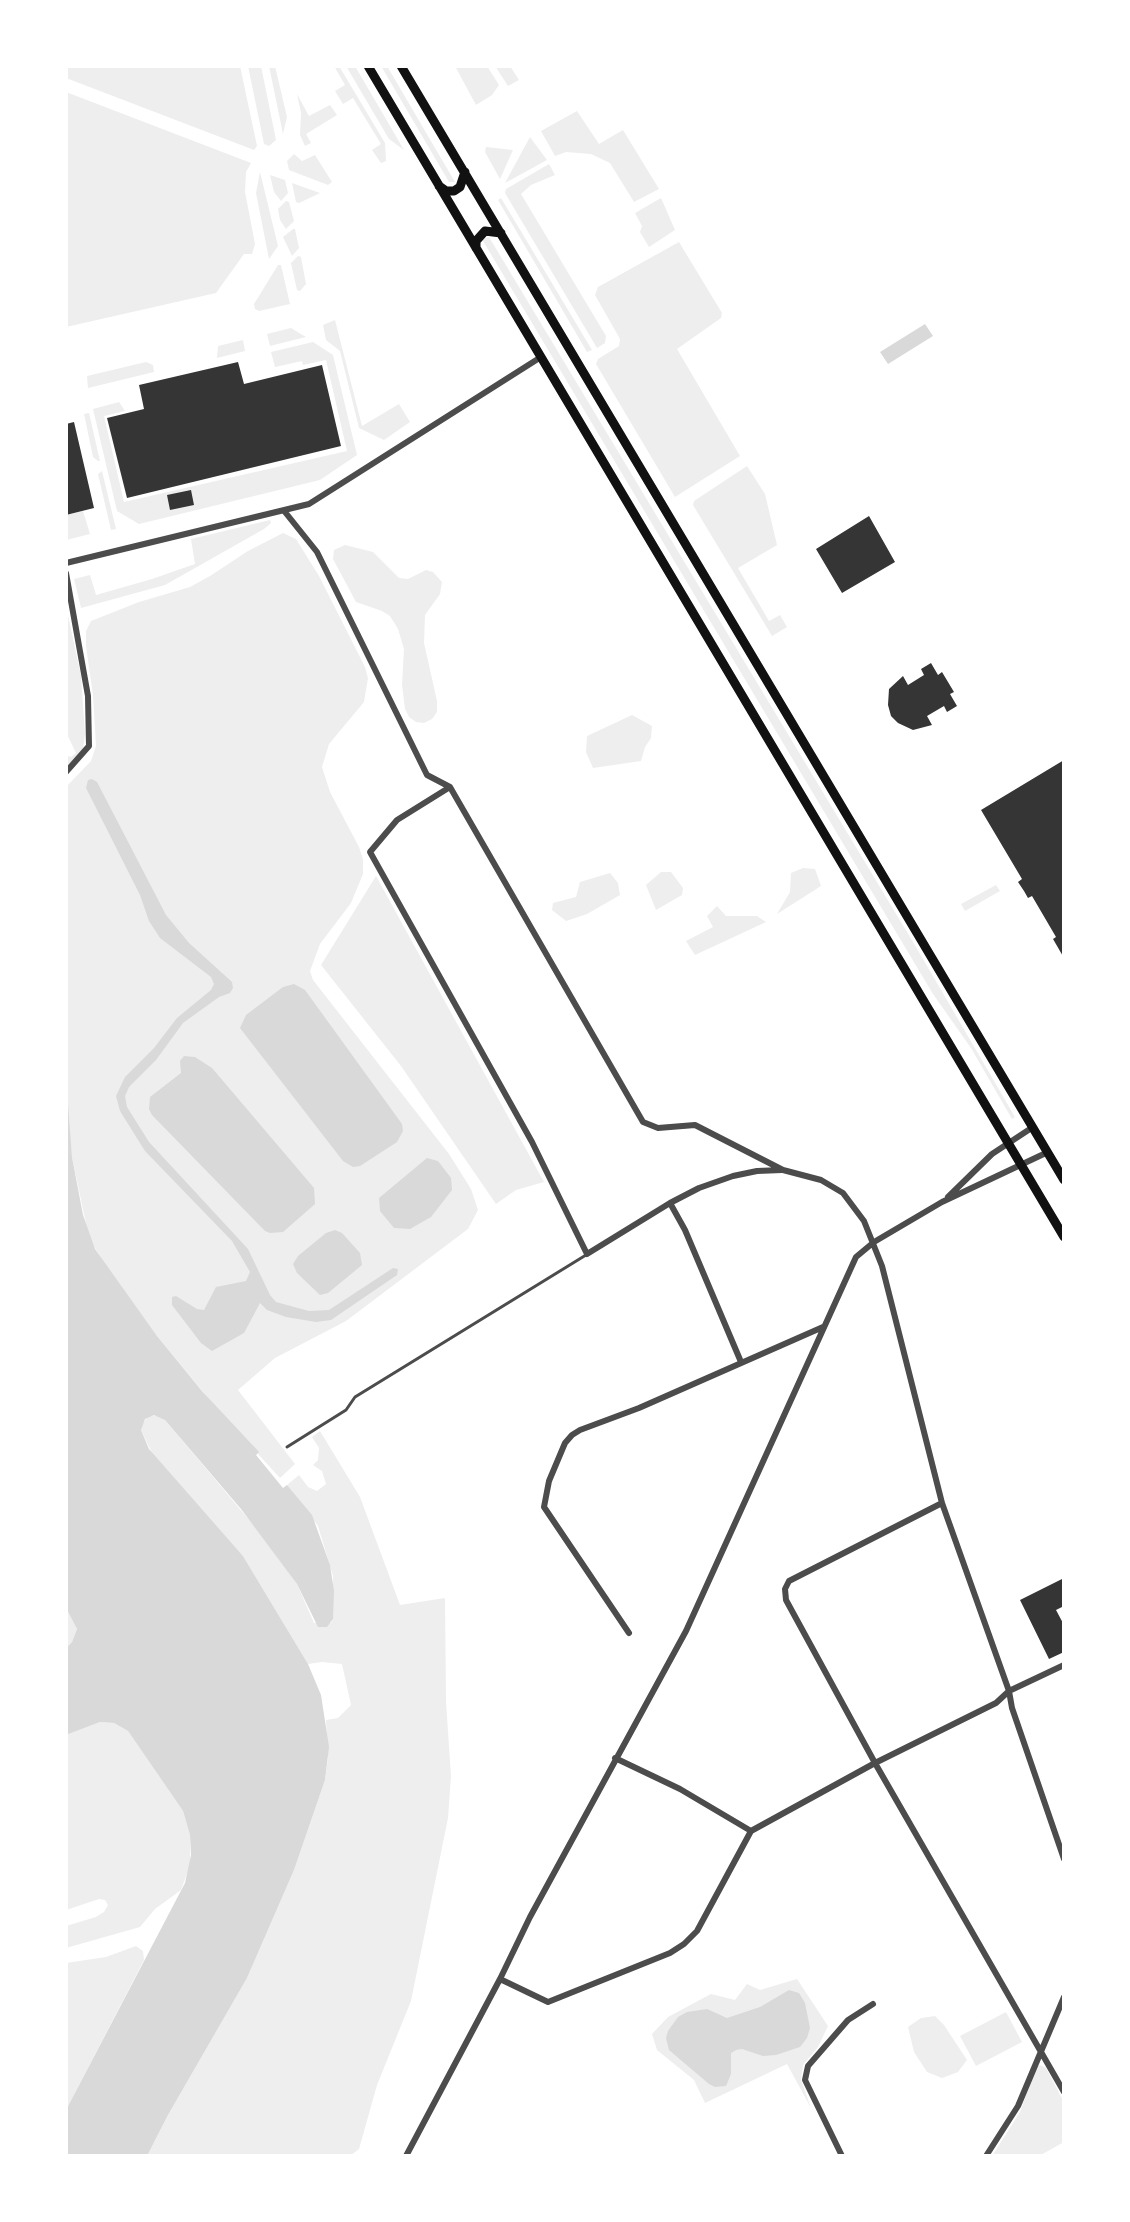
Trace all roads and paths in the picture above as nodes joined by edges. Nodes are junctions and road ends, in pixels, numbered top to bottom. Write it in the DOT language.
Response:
graph roads {
  1 [pos="368,66"];
  2 [pos="401,66"];
  3 [pos="465,172"];
  4 [pos="439,186"];
  5 [pos="501,233"];
  6 [pos="476,249"];
  7 [pos="541,357"];
  8 [pos="285,512"];
  9 [pos="66,563"];
  10 [pos="66,573"];
  11 [pos="66,772"];
  12 [pos="450,787"];
  13 [pos="1033,1127"];
  14 [pos="1008,1143"];
  15 [pos="1048,1152"];
  16 [pos="1021,1165"];
  17 [pos="783,1170"];
  18 [pos="1064,1180"];
  19 [pos="942,1202"];
  20 [pos="670,1203"];
  21 [pos="1064,1237"];
  22 [pos="874,1242"];
  23 [pos="587,1254"];
  24 [pos="823,1327"];
  25 [pos="741,1362"];
  26 [pos="287,1447"];
  27 [pos="942,1503"];
  28 [pos="629,1633"];
  29 [pos="1064,1665"];
  30 [pos="1009,1691"];
  31 [pos="615,1758"];
  32 [pos="875,1763"];
  33 [pos="751,1831"];
  34 [pos="1064,1859"];
  35 [pos="500,1979"];
  36 [pos="1064,1997"];
  37 [pos="873,2004"];
  38 [pos="1042,2052"];
  39 [pos="1064,2092"];
  40 [pos="406,2156"];
  41 [pos="842,2156"];
  42 [pos="986,2156"];
  1 -- 4 [label="main road"];
  2 -- 3 [label="main road"];
  3 -- 4 [label="main road"];
  3 -- 5 [label="main road"];
  4 -- 6 [label="main road"];
  5 -- 6 [label="main road"];
  5 -- 13 [label="main road"];
  6 -- 7 [label="main road"];
  7 -- 8 [label="street"];
  7 -- 14 [label="main road"];
  8 -- 9 [label="street"];
  8 -- 12 [label="street"];
  10 -- 11 [label="street"];
  12 -- 17 [label="street"];
  12 -- 23 [label="street"];
  13 -- 14 [label="street"];
  13 -- 15 [label="main road"];
  14 -- 16 [label="main road"];
  14 -- 19 [label="street"];
  15 -- 16 [label="street"];
  15 -- 18 [label="main road"];
  16 -- 19 [label="street"];
  16 -- 21 [label="main road"];
  17 -- 20 [label="street"];
  17 -- 22 [label="street"];
  19 -- 22 [label="street"];
  20 -- 23 [label="street"];
  20 -- 25 [label="street"];
  22 -- 24 [label="street"];
  22 -- 27 [label="street"];
  23 -- 26 [label="lane"];
  24 -- 25 [label="street"];
  24 -- 31 [label="street"];
  25 -- 28 [label="street"];
  27 -- 30 [label="street"];
  27 -- 32 [label="street"];
  29 -- 30 [label="street"];
  30 -- 32 [label="street"];
  30 -- 34 [label="street"];
  31 -- 33 [label="street"];
  31 -- 35 [label="street"];
  32 -- 33 [label="street"];
  32 -- 38 [label="street"];
  33 -- 35 [label="street"];
  35 -- 40 [label="street"];
  36 -- 38 [label="street"];
  37 -- 41 [label="street"];
  38 -- 39 [label="street"];
  38 -- 42 [label="street"];
}
